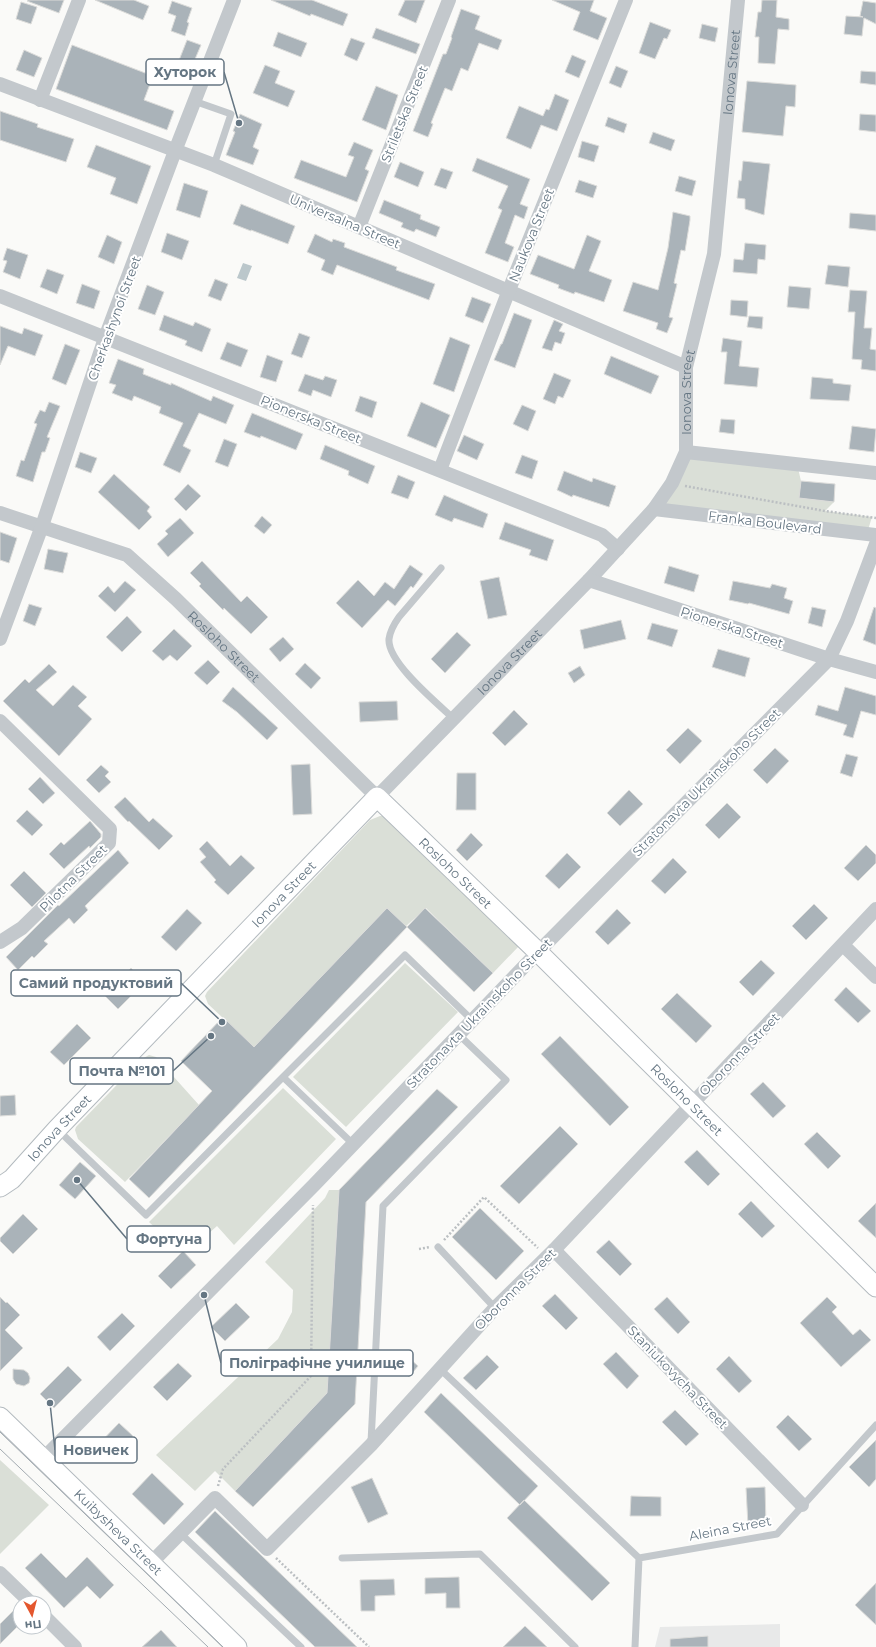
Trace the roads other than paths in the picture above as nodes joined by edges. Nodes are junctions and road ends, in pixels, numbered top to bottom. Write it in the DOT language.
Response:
graph roads {
  1 [pos="79,0"];
  2 [pos="234,0"];
  3 [pos="449,0"];
  4 [pos="626,0"];
  5 [pos="738,0"];
  6 [pos="0,84"];
  7 [pos="40,100"];
  8 [pos="194,101"];
  9 [pos="175,151"];
  10 [pos="214,165"];
  11 [pos="359,227"];
  12 [pos="509,290"];
  13 [pos="0,296"];
  14 [pos="105,338"];
  15 [pos="686,367"];
  16 [pos="686,452"];
  17 [pos="440,470"];
  18 [pos="876,473"];
  19 [pos="654,509"];
  20 [pos="0,513"];
  21 [pos="42,526"];
  22 [pos="876,535"];
  23 [pos="876,544"];
  24 [pos="618,549"];
  25 [pos="441,568"];
  26 [pos="590,580"];
  27 [pos="0,639"];
  28 [pos="829,659"];
  29 [pos="876,672"];
  30 [pos="454,719"];
  31 [pos="0,721"];
  32 [pos="377,798"];
  33 [pos="876,909"];
  34 [pos="0,942"];
  35 [pos="843,945"];
  36 [pos="538,952"];
  37 [pos="876,977"];
  38 [pos="471,1019"];
  39 [pos="458,1034"];
  40 [pos="283,1077"];
  41 [pos="691,1105"];
  42 [pos="57,1129"];
  43 [pos="352,1143"];
  44 [pos="0,1187"];
  45 [pos="438,1246"];
  46 [pos="551,1253"];
  47 [pos="876,1287"];
  48 [pos="495,1308"];
  49 [pos="439,1368"];
  50 [pos="0,1417"];
  51 [pos="876,1425"];
  52 [pos="371,1444"];
  53 [pos="44,1458"];
  54 [pos="802,1505"];
  55 [pos="180,1533"];
  56 [pos="342,1558"];
  57 [pos="639,1558"];
  58 [pos="151,1563"];
  59 [pos="0,1573"];
  60 [pos="23,1595"];
  61 [pos="52,1624"];
  62 [pos="75,1647"];
  63 [pos="237,1647"];
  64 [pos="301,1647"];
  65 [pos="575,1647"];
  66 [pos="635,1647"];
  1 -- 7 [label="street"];
  2 -- 8 [label="street, Cherkashynoi Street"];
  3 -- 11 [label="street, Striletska Street"];
  4 -- 12 [label="street, Naukova Street"];
  5 -- 15 [label="street, Ionova Street"];
  6 -- 7 [label="street, Universalna Street"];
  7 -- 9 [label="street, Universalna Street"];
  8 -- 9 [label="street, Cherkashynoi Street"];
  8 -- 10 [label="lane"];
  9 -- 10 [label="street, Universalna Street"];
  9 -- 14 [label="street, Cherkashynoi Street"];
  10 -- 11 [label="street, Universalna Street"];
  11 -- 12 [label="street, Universalna Street"];
  12 -- 15 [label="street, Universalna Street"];
  12 -- 17 [label="street, Naukova Street"];
  13 -- 14 [label="street, Pionerska Street"];
  14 -- 17 [label="street, Pionerska Street"];
  14 -- 21 [label="street, Cherkashynoi Street"];
  15 -- 16 [label="street, Ionova Street"];
  16 -- 18 [label="street"];
  16 -- 19 [label="street, Ionova Street"];
  17 -- 24 [label="street, Pionerska Street"];
  19 -- 22 [label="street, Franka Boulevard"];
  19 -- 24 [label="street, Ionova Street"];
  20 -- 21 [label="street, Rosloho Street"];
  21 -- 27 [label="street, Cherkashynoi Street"];
  21 -- 32 [label="street, Rosloho Street"];
  23 -- 28 [label="street, Stratonavta Ukrainskoho Street"];
  24 -- 26 [label="street, Ionova Street"];
  25 -- 30 [label="lane"];
  26 -- 28 [label="street, Pionerska Street"];
  26 -- 30 [label="street, Ionova Street"];
  28 -- 29 [label="street, Pionerska Street"];
  28 -- 36 [label="street, Stratonavta Ukrainskoho Street"];
  30 -- 32 [label="street, Ionova Street"];
  31 -- 34 [label="street, Pilotna Street"];
  32 -- 36 [label="street, Rosloho Street"];
  32 -- 42 [label="street, Ionova Street"];
  33 -- 35 [label="street, Oboronna Street"];
  35 -- 37 [label="street"];
  35 -- 41 [label="street, Oboronna Street"];
  36 -- 38 [label="street, Stratonavta Ukrainskoho Street"];
  36 -- 41 [label="street, Rosloho Street"];
  38 -- 39 [label="street, Stratonavta Ukrainskoho Street"];
  38 -- 40 [label="lane"];
  39 -- 43 [label="street, Stratonavta Ukrainskoho Street"];
  39 -- 52 [label="lane"];
  40 -- 42 [label="lane"];
  40 -- 43 [label="lane"];
  41 -- 46 [label="street, Oboronna Street"];
  41 -- 47 [label="street, Rosloho Street"];
  42 -- 44 [label="street, Ionova Street"];
  43 -- 53 [label="street, Stratonavta Ukrainskoho Street"];
  45 -- 48 [label="lane"];
  46 -- 48 [label="street, Oboronna Street"];
  46 -- 54 [label="street, Staniukovycha Street"];
  48 -- 49 [label="street, Oboronna Street"];
  49 -- 52 [label="street, Oboronna Street"];
  49 -- 57 [label="lane"];
  50 -- 53 [label="street, Kuibysheva Street"];
  51 -- 54 [label="lane, Aleina Street"];
  52 -- 55 [label="street, Oboronna Street"];
  53 -- 58 [label="street, Kuibysheva Street"];
  54 -- 57 [label="lane, Aleina Street"];
  55 -- 58 [label="street"];
  55 -- 64 [label="lane"];
  56 -- 65 [label="lane"];
  57 -- 66 [label="lane"];
  58 -- 63 [label="street, Kuibysheva Street"];
  59 -- 60 [label="street"];
  61 -- 62 [label="street"];
}
